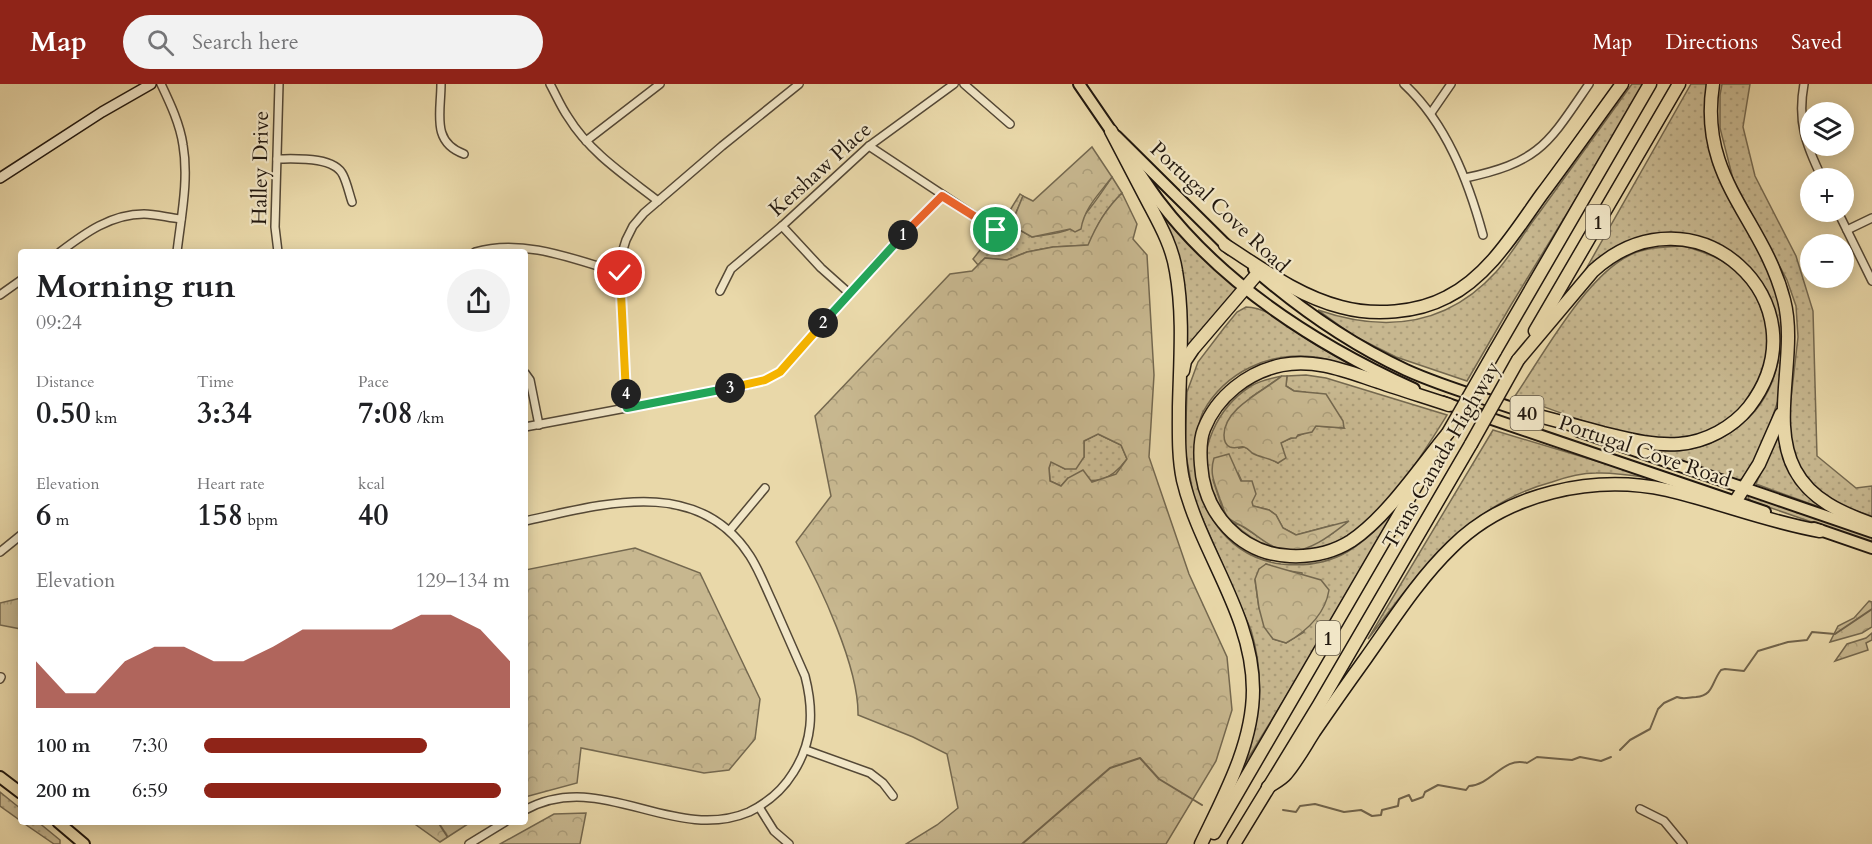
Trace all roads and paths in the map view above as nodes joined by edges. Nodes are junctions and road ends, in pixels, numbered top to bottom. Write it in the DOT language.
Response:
graph roads {
  1 [pos="152,84"];
  2 [pos="161,84"];
  3 [pos="279,84"];
  4 [pos="441,84"];
  5 [pos="550,84"];
  6 [pos="660,84"];
  7 [pos="800,84"];
  8 [pos="954,84"];
  9 [pos="964,84"];
  10 [pos="1079,84"];
  11 [pos="1404,84"];
  12 [pos="1451,84"];
  13 [pos="1589,84"];
  14 [pos="1622,84"];
  15 [pos="1650,84"];
  16 [pos="1679,84"];
  17 [pos="1713,84"];
  18 [pos="1804,84"];
  19 [pos="1431,113"];
  20 [pos="1010,124"];
  21 [pos="1111,132"];
  22 [pos="586,141"];
  23 [pos="868,146"];
  24 [pos="464,154"];
  25 [pos="276,159"];
  26 [pos="1817,168"];
  27 [pos="0,177"];
  28 [pos="1465,178"];
  29 [pos="942,196"];
  30 [pos="658,201"];
  31 [pos="352,202"];
  32 [pos="1872,218"];
  33 [pos="181,219"];
  34 [pos="1843,222"];
  35 [pos="782,226"];
  36 [pos="996,230"];
  37 [pos="1847,230"];
  38 [pos="1483,235"];
  39 [pos="1225,245"];
  40 [pos="64,249"];
  41 [pos="177,249"];
  42 [pos="278,249"];
  43 [pos="486,249"];
  44 [pos="620,273"];
  45 [pos="1258,273"];
  46 [pos="1872,280"];
  47 [pos="18,282"];
  48 [pos="1245,288"];
  49 [pos="720,291"];
  50 [pos="849,293"];
  51 [pos="0,295"];
  52 [pos="1518,360"];
  53 [pos="528,377"];
  54 [pos="1179,394"];
  55 [pos="1786,399"];
  56 [pos="1449,405"];
  57 [pos="627,408"];
  58 [pos="1528,413"];
  59 [pos="539,424"];
  60 [pos="528,426"];
  61 [pos="1448,433"];
  62 [pos="1743,487"];
  63 [pos="765,488"];
  64 [pos="1735,502"];
  65 [pos="528,520"];
  66 [pos="1872,524"];
  67 [pos="729,530"];
  68 [pos="1820,531"];
  69 [pos="1872,532"];
  70 [pos="18,537"];
  71 [pos="1872,548"];
  72 [pos="0,552"];
  73 [pos="806,750"];
  74 [pos="0,777"];
  75 [pos="1268,787"];
  76 [pos="18,791"];
  77 [pos="894,796"];
  78 [pos="759,807"];
  79 [pos="528,809"];
  80 [pos="1640,809"];
  81 [pos="62,825"];
  82 [pos="500,825"];
  83 [pos="84,844"];
  84 [pos="469,844"];
  85 [pos="789,844"];
  86 [pos="1201,844"];
  87 [pos="1208,844"];
  88 [pos="1234,844"];
  89 [pos="1683,844"];
  1 -- 27 [label="street"];
  2 -- 33 [label="street"];
  3 -- 25 [label="street, Halley Drive"];
  4 -- 24 [label="street"];
  5 -- 22 [label="street"];
  6 -- 22 [label="street"];
  7 -- 30 [label="street"];
  8 -- 23 [label="street, Kershaw Place"];
  9 -- 20 [label="street"];
  10 -- 21 [label="main road, Portugal Cove Road / 40"];
  11 -- 19 [label="street"];
  12 -- 19 [label="street"];
  13 -- 28 [label="street"];
  14 -- 39 [label="highway"];
  15 -- 61 [label="highway, Trans Canada Highway / 1, bridge"];
  16 -- 52 [label="highway, Trans Canada Highway / 1"];
  17 -- 55 [label="highway"];
  18 -- 26 [label="street"];
  19 -- 28 [label="street"];
  21 -- 39 [label="main road, Portugal Cove Road / 40"];
  21 -- 48 [label="main road, Portugal Cove Road / 40"];
  21 -- 54 [label="highway"];
  22 -- 30 [label="street"];
  23 -- 29 [label="street"];
  23 -- 35 [label="street, Kershaw Place"];
  25 -- 31 [label="street"];
  25 -- 42 [label="street, Halley Drive"];
  28 -- 38 [label="street"];
  29 -- 36 [label="street"];
  29 -- 50 [label="street"];
  30 -- 44 [label="street"];
  32 -- 37 [label="street"];
  33 -- 40 [label="street"];
  33 -- 41 [label="street"];
  34 -- 37 [label="street"];
  35 -- 49 [label="street, Kershaw Place"];
  35 -- 50 [label="street"];
  37 -- 46 [label="street"];
  39 -- 45 [label="main road, Portugal Cove Road / 40"];
  43 -- 44 [label="street"];
  44 -- 57 [label="street"];
  45 -- 48 [label="highway"];
  45 -- 58 [label="main road, Portugal Cove Road / 40"];
  47 -- 51 [label="street"];
  48 -- 54 [label="highway"];
  48 -- 56 [label="main road, Portugal Cove Road / 40"];
  50 -- 57 [label="street"];
  52 -- 58 [label="highway"];
  52 -- 75 [label="highway, Trans Canada Highway / 1, bridge"];
  53 -- 59 [label="street"];
  54 -- 86 [label="highway"];
  55 -- 62 [label="highway"];
  55 -- 66 [label="highway"];
  56 -- 61 [label="highway"];
  56 -- 64 [label="main road, Portugal Cove Road / 40"];
  57 -- 59 [label="street"];
  58 -- 62 [label="main road, Portugal Cove Road / 40"];
  59 -- 60 [label="street"];
  61 -- 87 [label="highway, Trans Canada Highway / 1"];
  62 -- 64 [label="highway"];
  62 -- 69 [label="main road, Portugal Cove Road / 40"];
  63 -- 67 [label="street"];
  64 -- 68 [label="main road, Portugal Cove Road / 40"];
  65 -- 67 [label="street"];
  67 -- 73 [label="street"];
  68 -- 71 [label="main road, Portugal Cove Road / 40"];
  68 -- 75 [label="highway"];
  70 -- 72 [label="street"];
  73 -- 77 [label="street"];
  73 -- 78 [label="street"];
  74 -- 76 [label="main road"];
  75 -- 88 [label="highway, Trans Canada Highway / 1"];
  78 -- 79 [label="street"];
  78 -- 85 [label="street"];
  80 -- 89 [label="street"];
  81 -- 83 [label="main road"];
  82 -- 84 [label="street"];
}
